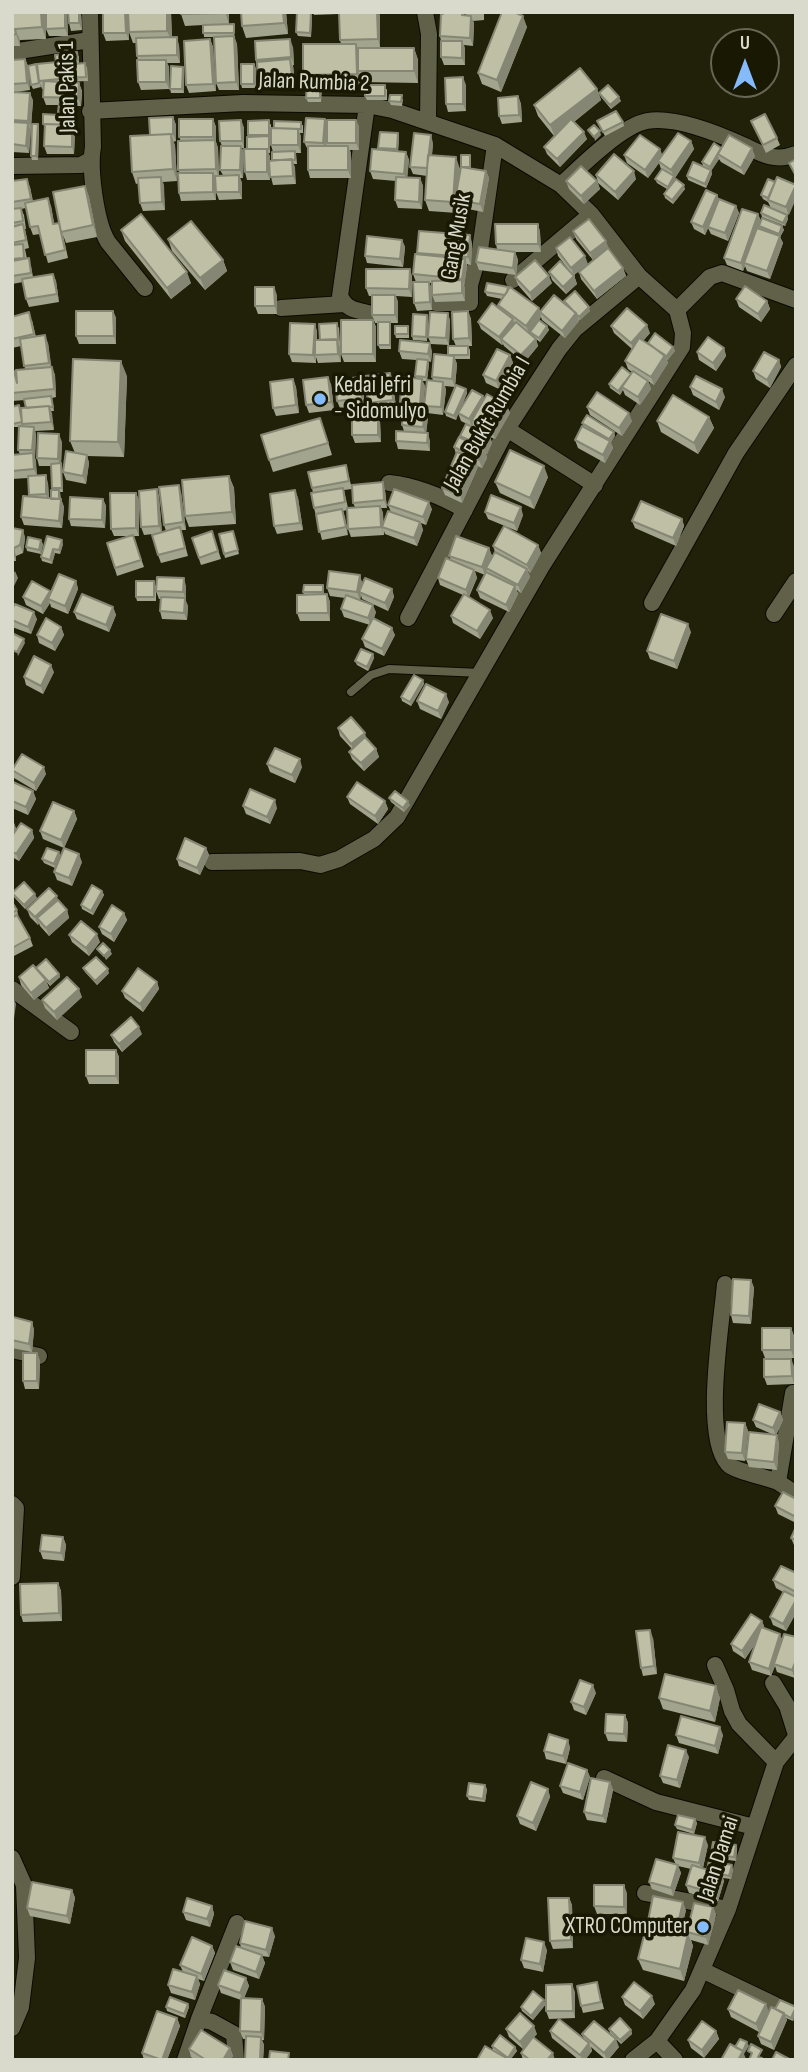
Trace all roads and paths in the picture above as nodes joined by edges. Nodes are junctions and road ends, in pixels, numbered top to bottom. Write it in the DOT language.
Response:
graph roads {
  1 [pos="90,12"];
  2 [pos="425,12"];
  3 [pos="90,40"];
  4 [pos="12,52"];
  5 [pos="367,105"];
  6 [pos="90,111"];
  7 [pos="428,121"];
  8 [pos="495,145"];
  9 [pos="796,154"];
  10 [pos="90,160"];
  11 [pos="12,166"];
  12 [pos="561,185"];
  13 [pos="591,214"];
  14 [pos="639,276"];
  15 [pos="513,280"];
  16 [pos="145,289"];
  17 [pos="796,300"];
  18 [pos="436,303"];
  19 [pos="344,304"];
  20 [pos="281,307"];
  21 [pos="677,310"];
  22 [pos="368,313"];
  23 [pos="796,365"];
  24 [pos="507,429"];
  25 [pos="389,483"];
  26 [pos="595,485"];
  27 [pos="465,510"];
  28 [pos="796,581"];
  29 [pos="652,603"];
  30 [pos="774,614"];
  31 [pos="408,618"];
  32 [pos="481,673"];
  33 [pos="351,692"];
  34 [pos="212,862"];
  35 [pos="12,989"];
  36 [pos="71,1032"];
  37 [pos="725,1284"];
  38 [pos="12,1350"];
  39 [pos="39,1356"];
  40 [pos="793,1393"];
  41 [pos="778,1482"];
  42 [pos="796,1494"];
  43 [pos="12,1504"];
  44 [pos="12,1577"];
  45 [pos="715,1665"];
  46 [pos="772,1683"];
  47 [pos="796,1736"];
  48 [pos="776,1762"];
  49 [pos="604,1778"];
  50 [pos="754,1827"];
  51 [pos="12,1858"];
  52 [pos="645,1893"];
  53 [pos="728,1909"];
  54 [pos="237,1923"];
  55 [pos="702,1970"];
  56 [pos="775,2005"];
  57 [pos="199,2019"];
  58 [pos="13,2023"];
  59 [pos="657,2041"];
  60 [pos="185,2060"];
  61 [pos="236,2060"];
  62 [pos="633,2060"];
  63 [pos="675,2060"];
  1 -- 3 [label="street, Jalan Pakis 1"];
  2 -- 7 [label="street"];
  3 -- 4 [label="street"];
  3 -- 6 [label="street, Jalan Pakis 1"];
  5 -- 6 [label="street, Jalan Rumbia 2"];
  5 -- 7 [label="street, Jalan Rumbia 2"];
  5 -- 19 [label="street"];
  6 -- 10 [label="street, Jalan Pakis 1"];
  7 -- 8 [label="street, Jalan Rumbia 2"];
  8 -- 12 [label="street, Jalan Rumbia 2"];
  8 -- 18 [label="street, Gang Musik"];
  9 -- 12 [label="street"];
  10 -- 11 [label="street"];
  10 -- 16 [label="street, Jalan Pakis 1"];
  12 -- 13 [label="street, Jalan Rumbia 2"];
  13 -- 14 [label="street, Jalan Rumbia 2"];
  13 -- 15 [label="street"];
  14 -- 21 [label="street, Jalan Rumbia 2"];
  14 -- 24 [label="street, Jalan Bukit Rumbia I"];
  17 -- 21 [label="street"];
  19 -- 20 [label="street"];
  19 -- 22 [label="street"];
  21 -- 26 [label="street"];
  23 -- 29 [label="street"];
  24 -- 26 [label="street"];
  24 -- 27 [label="street, Jalan Bukit Rumbia I"];
  25 -- 27 [label="street"];
  26 -- 32 [label="street"];
  27 -- 31 [label="street, Jalan Bukit Rumbia I"];
  28 -- 30 [label="street"];
  32 -- 33 [label="lane"];
  32 -- 34 [label="street"];
  35 -- 36 [label="street"];
  37 -- 41 [label="street"];
  38 -- 39 [label="street"];
  40 -- 41 [label="street"];
  41 -- 42 [label="street"];
  43 -- 44 [label="street"];
  45 -- 48 [label="street"];
  46 -- 47 [label="street"];
  47 -- 48 [label="street, Jalan Damai"];
  48 -- 50 [label="street, Jalan Damai"];
  49 -- 50 [label="street"];
  50 -- 53 [label="street, Jalan Damai"];
  51 -- 58 [label="street"];
  52 -- 53 [label="street"];
  53 -- 55 [label="street, Jalan Damai"];
  54 -- 57 [label="street"];
  55 -- 56 [label="street"];
  55 -- 59 [label="street, Jalan Damai"];
  57 -- 60 [label="street"];
  57 -- 61 [label="street"];
  59 -- 62 [label="street, Jalan Damai"];
  59 -- 63 [label="street"];
}
